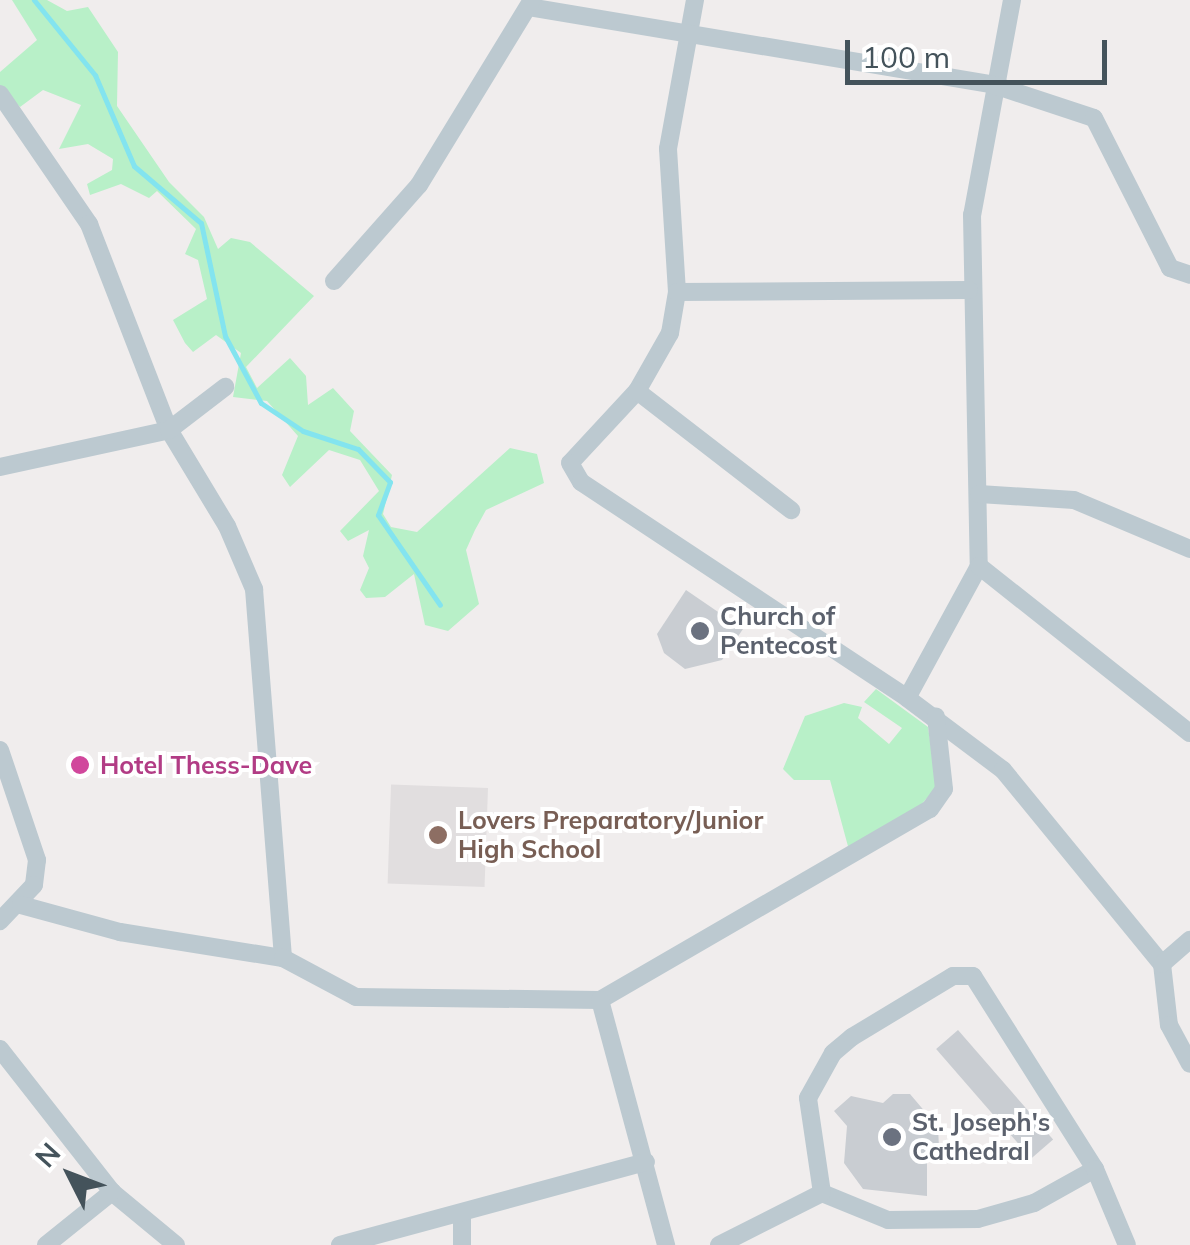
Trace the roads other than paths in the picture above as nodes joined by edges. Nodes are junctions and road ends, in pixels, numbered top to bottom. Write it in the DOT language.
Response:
graph roads {
  1 [pos="695,0"];
  2 [pos="1012,0"];
  3 [pos="530,4"];
  4 [pos="693,31"];
  5 [pos="991,84"];
  6 [pos="0,94"];
  7 [pos="1190,275"];
  8 [pos="334,281"];
  9 [pos="969,290"];
  10 [pos="677,292"];
  11 [pos="225,387"];
  12 [pos="637,391"];
  13 [pos="168,430"];
  14 [pos="0,467"];
  15 [pos="979,494"];
  16 [pos="791,510"];
  17 [pos="1190,550"];
  18 [pos="979,566"];
  19 [pos="907,698"];
  20 [pos="936,716"];
  21 [pos="1190,733"];
  22 [pos="0,750"];
  23 [pos="22,905"];
  24 [pos="0,921"];
  25 [pos="1190,940"];
  26 [pos="284,958"];
  27 [pos="1162,964"];
  28 [pos="600,1000"];
  29 [pos="0,1049"];
  30 [pos="1190,1064"];
  31 [pos="646,1162"];
  32 [pos="1095,1169"];
  33 [pos="112,1192"];
  34 [pos="822,1193"];
  35 [pos="462,1214"];
  36 [pos="46,1245"];
  37 [pos="176,1245"];
  38 [pos="340,1245"];
  39 [pos="462,1245"];
  40 [pos="666,1245"];
  41 [pos="719,1245"];
  42 [pos="1127,1245"];
  1 -- 4 [label="street"];
  2 -- 5 [label="street"];
  3 -- 4 [label="street"];
  3 -- 8 [label="street"];
  4 -- 5 [label="street"];
  4 -- 10 [label="street"];
  5 -- 7 [label="street"];
  5 -- 9 [label="street"];
  6 -- 13 [label="street"];
  9 -- 10 [label="street"];
  9 -- 15 [label="street"];
  10 -- 12 [label="street"];
  11 -- 13 [label="street"];
  12 -- 16 [label="street"];
  12 -- 19 [label="street"];
  13 -- 14 [label="street"];
  13 -- 26 [label="street"];
  15 -- 17 [label="street"];
  15 -- 18 [label="street"];
  18 -- 19 [label="street"];
  18 -- 21 [label="street"];
  19 -- 20 [label="street"];
  20 -- 27 [label="street"];
  20 -- 28 [label="street"];
  22 -- 23 [label="street"];
  23 -- 24 [label="street"];
  23 -- 26 [label="street"];
  25 -- 27 [label="street"];
  26 -- 28 [label="street"];
  27 -- 30 [label="street"];
  28 -- 31 [label="street"];
  29 -- 33 [label="street"];
  31 -- 35 [label="street"];
  31 -- 40 [label="street"];
  32 -- 34 [label="street"];
  32 -- 34 [label="street"];
  32 -- 42 [label="street"];
  33 -- 36 [label="street"];
  33 -- 37 [label="street"];
  34 -- 41 [label="street"];
  35 -- 38 [label="street"];
  35 -- 39 [label="street"];
}
